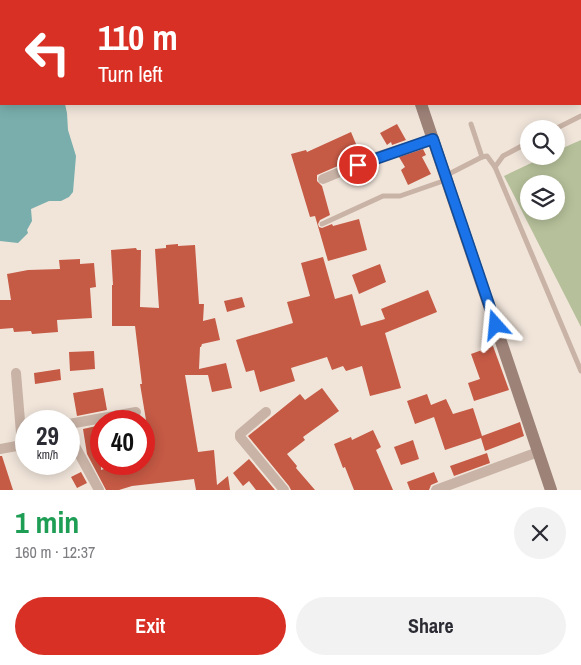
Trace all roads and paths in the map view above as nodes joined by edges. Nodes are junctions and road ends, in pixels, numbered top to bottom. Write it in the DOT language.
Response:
graph roads {
  1 [pos="421,105"];
  2 [pos="581,116"];
  3 [pos="471,124"];
  4 [pos="565,124"];
  5 [pos="433,139"];
  6 [pos="520,147"];
  7 [pos="482,157"];
  8 [pos="495,167"];
  9 [pos="446,178"];
  10 [pos="323,179"];
  11 [pos="322,224"];
  12 [pos="581,371"];
  13 [pos="16,372"];
  14 [pos="20,410"];
  15 [pos="266,412"];
  16 [pos="15,446"];
  17 [pos="0,449"];
  18 [pos="538,452"];
  19 [pos="80,455"];
  20 [pos="99,490"];
  21 [pos="284,490"];
  22 [pos="436,490"];
  23 [pos="551,490"];
  1 -- 5 [label="street"];
  2 -- 4 [label="lane"];
  3 -- 7 [label="lane"];
  5 -- 9 [label="street"];
  5 -- 10 [label="street"];
  6 -- 8 [label="lane"];
  7 -- 8 [label="lane"];
  7 -- 9 [label="lane"];
  8 -- 12 [label="lane"];
  9 -- 11 [label="lane"];
  9 -- 18 [label="street"];
  13 -- 14 [label="street"];
  15 -- 21 [label="street"];
  16 -- 17 [label="street"];
  18 -- 22 [label="street"];
  18 -- 23 [label="street"];
  19 -- 20 [label="street"];
}
